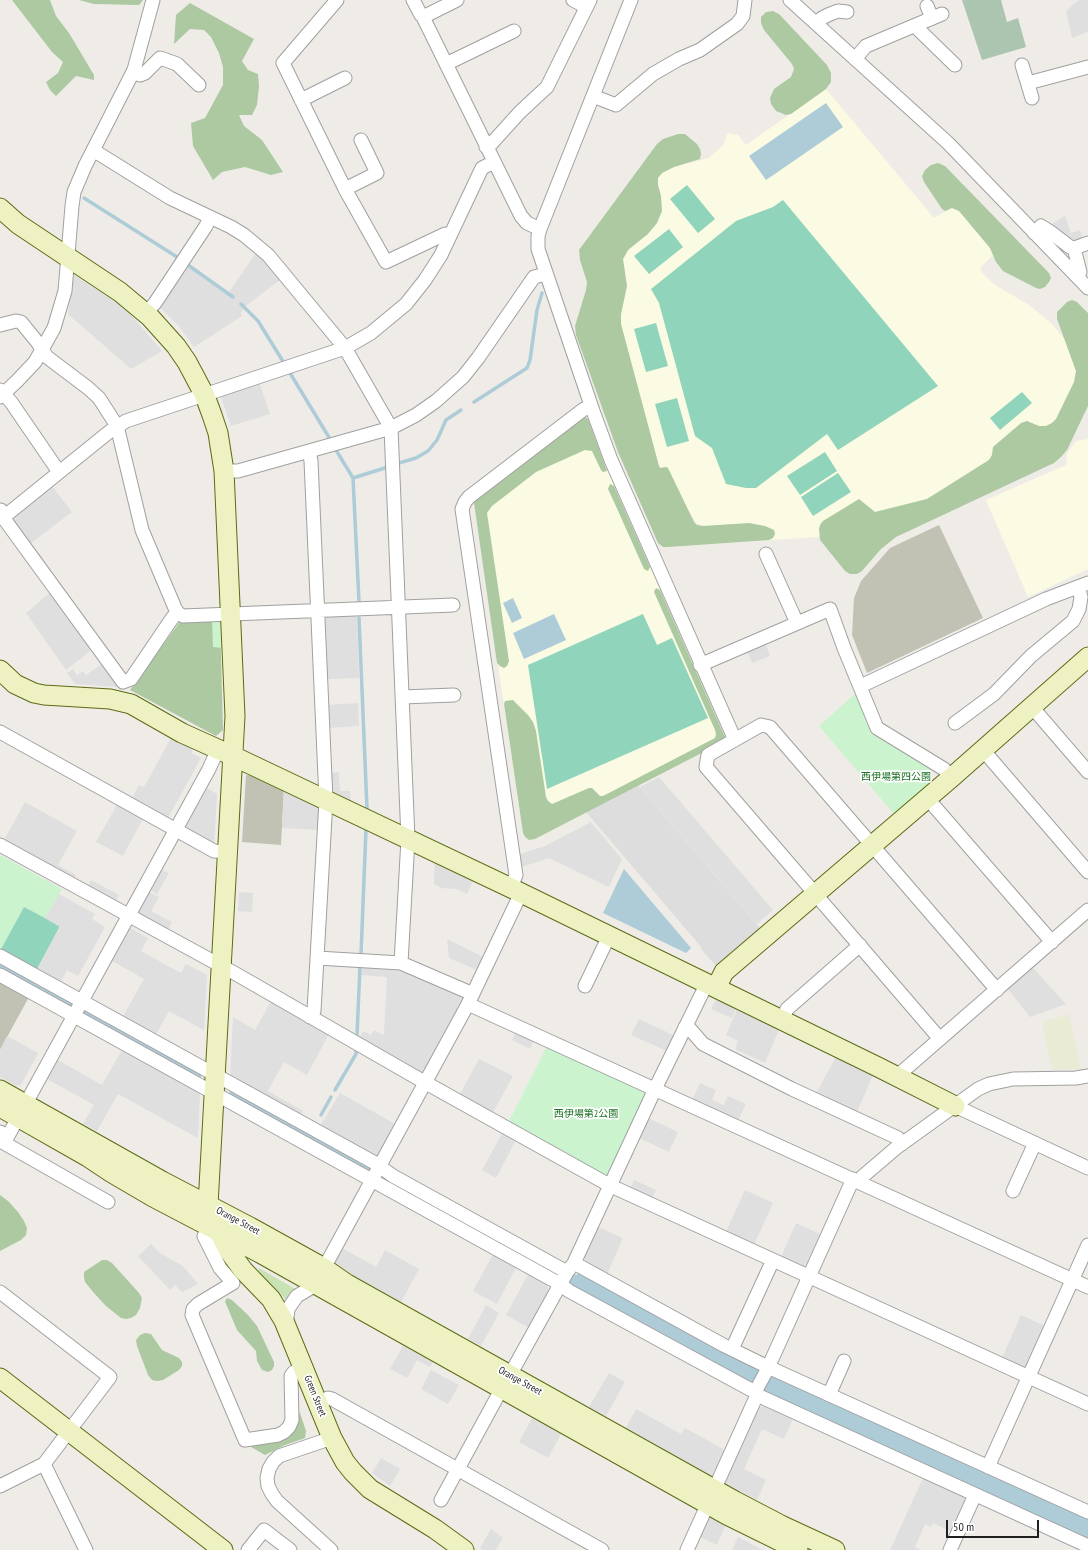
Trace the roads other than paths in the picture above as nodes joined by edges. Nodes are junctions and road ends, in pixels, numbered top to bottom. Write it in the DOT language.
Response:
graph roads {
  1 [pos="153,0"];
  2 [pos="337,0"];
  3 [pos="413,0"];
  4 [pos="457,0"];
  5 [pos="573,0"];
  6 [pos="631,0"];
  7 [pos="745,0"];
  8 [pos="792,1"];
  9 [pos="588,4"];
  10 [pos="847,12"];
  11 [pos="934,13"];
  12 [pos="423,17"];
  13 [pos="817,24"];
  14 [pos="917,25"];
  15 [pos="514,31"];
  16 [pos="855,59"];
  17 [pos="446,64"];
  18 [pos="955,65"];
  19 [pos="1022,66"];
  20 [pos="1088,67"];
  21 [pos="133,72"];
  22 [pos="345,78"];
  23 [pos="1028,83"];
  24 [pos="199,85"];
  25 [pos="593,96"];
  26 [pos="1032,98"];
  27 [pos="301,100"];
  28 [pos="361,140"];
  29 [pos="486,147"];
  30 [pos="93,150"];
  31 [pos="494,162"];
  32 [pos="345,189"];
  33 [pos="0,208"];
  34 [pos="210,217"];
  35 [pos="540,229"];
  36 [pos="1034,232"];
  37 [pos="450,236"];
  38 [pos="1088,243"];
  39 [pos="1074,248"];
  40 [pos="68,257"];
  41 [pos="546,274"];
  42 [pos="1077,276"];
  43 [pos="1088,288"];
  44 [pos="146,313"];
  45 [pos="0,324"];
  46 [pos="345,348"];
  47 [pos="42,350"];
  48 [pos="1,394"];
  49 [pos="204,394"];
  50 [pos="591,407"];
  51 [pos="117,426"];
  52 [pos="391,428"];
  53 [pos="309,451"];
  54 [pos="224,471"];
  55 [pos="60,472"];
  56 [pos="3,512"];
  57 [pos="766,554"];
  58 [pos="1083,585"];
  59 [pos="453,605"];
  60 [pos="399,607"];
  61 [pos="318,610"];
  62 [pos="178,613"];
  63 [pos="230,614"];
  64 [pos="798,623"];
  65 [pos="1086,664"];
  66 [pos="700,665"];
  67 [pos="0,670"];
  68 [pos="865,684"];
  69 [pos="454,694"];
  70 [pos="402,696"];
  71 [pos="1032,707"];
  72 [pos="955,723"];
  73 [pos="0,732"];
  74 [pos="734,740"];
  75 [pos="983,750"];
  76 [pos="226,752"];
  77 [pos="1088,772"];
  78 [pos="952,778"];
  79 [pos="927,798"];
  80 [pos="326,800"];
  81 [pos="176,830"];
  82 [pos="408,839"];
  83 [pos="0,845"];
  84 [pos="872,846"];
  85 [pos="228,852"];
  86 [pos="1088,872"];
  87 [pos="516,890"];
  88 [pos="816,894"];
  89 [pos="1088,910"];
  90 [pos="128,916"];
  91 [pos="609,936"];
  92 [pos="1052,942"];
  93 [pos="860,945"];
  94 [pos="0,956"];
  95 [pos="317,958"];
  96 [pos="401,963"];
  97 [pos="221,967"];
  98 [pos="0,975"];
  99 [pos="585,986"];
  100 [pos="711,986"];
  101 [pos="997,990"];
  102 [pos="470,999"];
  103 [pos="78,1008"];
  104 [pos="310,1017"];
  105 [pos="782,1020"];
  106 [pos="685,1027"];
  107 [pos="940,1039"];
  108 [pos="1088,1076"];
  109 [pos="899,1078"];
  110 [pos="426,1083"];
  111 [pos="214,1084"];
  112 [pos="655,1089"];
  113 [pos="0,1090"];
  114 [pos="955,1106"];
  115 [pos="0,1107"];
  116 [pos="22,1110"];
  117 [pos="4,1134"];
  118 [pos="902,1144"];
  119 [pos="1035,1144"];
  120 [pos="379,1166"];
  121 [pos="1088,1168"];
  122 [pos="371,1180"];
  123 [pos="856,1181"];
  124 [pos="611,1186"];
  125 [pos="1014,1191"];
  126 [pos="108,1202"];
  127 [pos="208,1205"];
  128 [pos="214,1228"];
  129 [pos="1088,1245"];
  130 [pos="773,1260"];
  131 [pos="571,1267"];
  132 [pos="809,1276"];
  133 [pos="322,1277"];
  134 [pos="1072,1280"];
  135 [pos="560,1284"];
  136 [pos="1088,1287"];
  137 [pos="0,1292"];
  138 [pos="286,1326"];
  139 [pos="732,1349"];
  140 [pos="844,1361"];
  141 [pos="303,1368"];
  142 [pos="768,1368"];
  143 [pos="1028,1377"];
  144 [pos="0,1378"];
  145 [pos="506,1382"];
  146 [pos="756,1393"];
  147 [pos="829,1394"];
  148 [pos="318,1402"];
  149 [pos="1088,1404"];
  150 [pos="69,1431"];
  151 [pos="332,1438"];
  152 [pos="44,1464"];
  153 [pos="988,1467"];
  154 [pos="458,1469"];
  155 [pos="0,1486"];
  156 [pos="975,1495"];
  157 [pos="711,1497"];
  158 [pos="441,1500"];
  159 [pos="1088,1512"];
  160 [pos="1088,1546"];
  161 [pos="86,1550"];
  162 [pos="223,1550"];
  163 [pos="248,1550"];
  164 [pos="290,1550"];
  165 [pos="331,1550"];
  166 [pos="464,1550"];
  167 [pos="602,1550"];
  168 [pos="687,1550"];
  169 [pos="798,1550"];
  170 [pos="835,1550"];
  171 [pos="950,1550"];
  1 -- 21 [label="street"];
  2 -- 27 [label="street"];
  3 -- 12 [label="street"];
  4 -- 12 [label="street"];
  5 -- 9 [label="street"];
  6 -- 25 [label="street"];
  7 -- 25 [label="street"];
  8 -- 13 [label="street"];
  9 -- 29 [label="street"];
  10 -- 13 [label="street"];
  11 -- 14 [label="street"];
  12 -- 17 [label="street"];
  13 -- 16 [label="street"];
  14 -- 16 [label="street"];
  14 -- 18 [label="street"];
  15 -- 17 [label="street"];
  16 -- 36 [label="street"];
  17 -- 29 [label="street"];
  19 -- 23 [label="street"];
  20 -- 23 [label="street"];
  21 -- 24 [label="street"];
  21 -- 30 [label="street"];
  22 -- 27 [label="street"];
  23 -- 26 [label="street"];
  25 -- 35 [label="street"];
  27 -- 32 [label="street"];
  28 -- 32 [label="street"];
  29 -- 31 [label="street"];
  30 -- 34 [label="street"];
  30 -- 40 [label="street"];
  31 -- 35 [label="street"];
  31 -- 37 [label="street"];
  32 -- 37 [label="street"];
  33 -- 40 [label="street"];
  34 -- 44 [label="street"];
  34 -- 46 [label="street"];
  35 -- 41 [label="street"];
  36 -- 39 [label="street"];
  36 -- 42 [label="street"];
  37 -- 46 [label="street"];
  38 -- 39 [label="street"];
  39 -- 42 [label="street"];
  40 -- 44 [label="street"];
  40 -- 47 [label="street"];
  41 -- 50 [label="street"];
  41 -- 52 [label="street"];
  42 -- 43 [label="street"];
  44 -- 49 [label="street"];
  45 -- 47 [label="street"];
  46 -- 49 [label="street"];
  46 -- 52 [label="street"];
  47 -- 48 [label="street"];
  47 -- 51 [label="street"];
  48 -- 55 [label="street"];
  49 -- 51 [label="street"];
  49 -- 54 [label="street"];
  50 -- 66 [label="street"];
  50 -- 87 [label="street"];
  51 -- 55 [label="street"];
  51 -- 62 [label="street"];
  52 -- 53 [label="street"];
  52 -- 60 [label="street"];
  53 -- 54 [label="street"];
  53 -- 61 [label="street"];
  54 -- 63 [label="street"];
  55 -- 56 [label="street"];
  56 -- 62 [label="street"];
  57 -- 64 [label="street"];
  58 -- 68 [label="street"];
  58 -- 72 [label="street"];
  59 -- 60 [label="street"];
  60 -- 61 [label="street"];
  60 -- 70 [label="street"];
  61 -- 63 [label="street"];
  61 -- 80 [label="street"];
  62 -- 63 [label="street"];
  63 -- 76 [label="street"];
  64 -- 66 [label="street"];
  64 -- 78 [label="street"];
  65 -- 71 [label="street"];
  66 -- 74 [label="street"];
  67 -- 76 [label="street"];
  69 -- 70 [label="street"];
  70 -- 82 [label="street"];
  71 -- 75 [label="street"];
  71 -- 77 [label="street"];
  73 -- 81 [label="street"];
  74 -- 84 [label="street"];
  74 -- 88 [label="street"];
  75 -- 78 [label="street"];
  75 -- 86 [label="street"];
  76 -- 80 [label="street"];
  76 -- 81 [label="street"];
  76 -- 85 [label="street"];
  78 -- 79 [label="street"];
  79 -- 84 [label="street"];
  79 -- 92 [label="street"];
  80 -- 82 [label="street"];
  80 -- 95 [label="street"];
  81 -- 85 [label="street"];
  81 -- 90 [label="street"];
  82 -- 87 [label="street"];
  82 -- 96 [label="street"];
  83 -- 90 [label="street"];
  84 -- 88 [label="street"];
  84 -- 101 [label="street"];
  85 -- 97 [label="street"];
  87 -- 91 [label="street"];
  87 -- 102 [label="street"];
  88 -- 93 [label="street"];
  88 -- 100 [label="street"];
  89 -- 92 [label="street"];
  90 -- 97 [label="street"];
  90 -- 103 [label="street"];
  91 -- 99 [label="street"];
  91 -- 100 [label="street"];
  92 -- 101 [label="street"];
  93 -- 105 [label="street"];
  93 -- 107 [label="street"];
  94 -- 103 [label="street"];
  95 -- 96 [label="street"];
  95 -- 104 [label="street"];
  96 -- 102 [label="street"];
  97 -- 104 [label="street"];
  97 -- 111 [label="street"];
  98 -- 103 [label="street"];
  100 -- 105 [label="street"];
  100 -- 106 [label="street"];
  101 -- 107 [label="street"];
  102 -- 110 [label="street"];
  102 -- 112 [label="street"];
  103 -- 111 [label="street"];
  103 -- 111 [label="street"];
  103 -- 116 [label="street"];
  104 -- 110 [label="street"];
  105 -- 109 [label="street"];
  106 -- 112 [label="street"];
  106 -- 118 [label="street"];
  107 -- 109 [label="street"];
  108 -- 114 [label="street"];
  109 -- 114 [label="street"];
  110 -- 120 [label="street"];
  110 -- 124 [label="street"];
  111 -- 120 [label="street"];
  111 -- 122 [label="street"];
  111 -- 127 [label="street"];
  112 -- 123 [label="street"];
  112 -- 124 [label="street"];
  113 -- 116 [label="street"];
  114 -- 118 [label="street"];
  114 -- 119 [label="street"];
  115 -- 116 [label="street"];
  116 -- 117 [label="street"];
  116 -- 127 [label="street, Orange Street"];
  116 -- 128 [label="street, Orange Street"];
  117 -- 126 [label="street"];
  118 -- 123 [label="street"];
  119 -- 121 [label="street"];
  119 -- 125 [label="street"];
  120 -- 122 [label="street"];
  120 -- 131 [label="street"];
  122 -- 133 [label="street"];
  122 -- 135 [label="street"];
  123 -- 132 [label="street"];
  123 -- 134 [label="street"];
  124 -- 130 [label="street"];
  124 -- 131 [label="street"];
  127 -- 128 [label="street, Green Street"];
  127 -- 133 [label="street, Orange Street"];
  128 -- 133 [label="street, Orange Street"];
  128 -- 138 [label="street, Green Street"];
  128 -- 141 [label="street"];
  129 -- 134 [label="street"];
  130 -- 132 [label="street"];
  130 -- 139 [label="street"];
  131 -- 135 [label="street"];
  131 -- 139 [label="street"];
  132 -- 142 [label="street"];
  132 -- 143 [label="street"];
  133 -- 138 [label="street"];
  133 -- 145 [label="street, Orange Street"];
  134 -- 136 [label="street"];
  134 -- 143 [label="street"];
  135 -- 145 [label="street"];
  135 -- 146 [label="street"];
  137 -- 150 [label="street"];
  138 -- 141 [label="street, Green Street"];
  139 -- 142 [label="street"];
  140 -- 147 [label="street"];
  141 -- 148 [label="street, Green Street"];
  142 -- 146 [label="street"];
  142 -- 147 [label="street"];
  143 -- 149 [label="street"];
  143 -- 153 [label="street"];
  144 -- 150 [label="street"];
  145 -- 154 [label="street"];
  145 -- 157 [label="street, Orange Street"];
  146 -- 156 [label="street"];
  146 -- 157 [label="street"];
  147 -- 153 [label="street"];
  148 -- 151 [label="street, Green Street"];
  148 -- 154 [label="street"];
  150 -- 152 [label="street"];
  150 -- 162 [label="street"];
  151 -- 165 [label="street"];
  151 -- 166 [label="street, Green Street"];
  152 -- 155 [label="street"];
  152 -- 161 [label="street"];
  153 -- 159 [label="street"];
  154 -- 158 [label="street"];
  154 -- 167 [label="street"];
  156 -- 160 [label="street"];
  156 -- 171 [label="street"];
  157 -- 168 [label="street"];
  157 -- 169 [label="street, Orange Street"];
  157 -- 170 [label="street, Orange Street"];
  163 -- 164 [label="street"];
}
